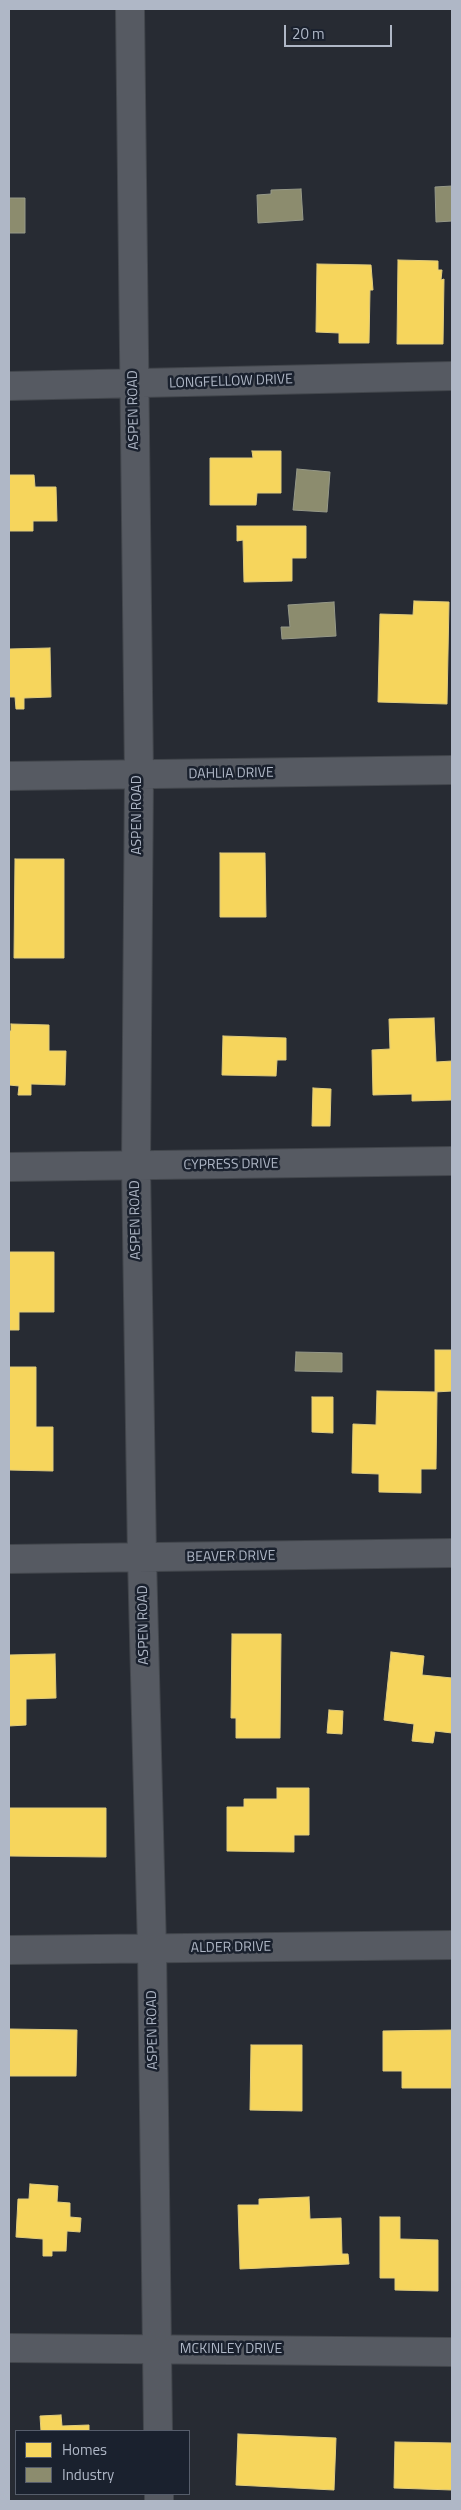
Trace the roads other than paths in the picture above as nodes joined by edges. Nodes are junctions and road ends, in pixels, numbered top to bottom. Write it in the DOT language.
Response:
graph roads {
  1 [pos="130,9"];
  2 [pos="452,376"];
  3 [pos="133,385"];
  4 [pos="9,386"];
  5 [pos="452,770"];
  6 [pos="9,776"];
  7 [pos="139,776"];
  8 [pos="452,1161"];
  9 [pos="136,1166"];
  10 [pos="9,1167"];
  11 [pos="452,1554"];
  12 [pos="142,1558"];
  13 [pos="9,1559"];
  14 [pos="452,1945"];
  15 [pos="152,1948"];
  16 [pos="9,1950"];
  17 [pos="9,2348"];
  18 [pos="157,2349"];
  19 [pos="452,2352"];
  20 [pos="158,2430"];
  1 -- 3 [label="street, ASPEN ROAD"];
  2 -- 3 [label="street, LONGFELLOW DRIVE"];
  3 -- 4 [label="street, LONGFELLOW DRIVE"];
  3 -- 7 [label="street, ASPEN ROAD"];
  5 -- 7 [label="street, DAHLIA DRIVE"];
  6 -- 7 [label="street, DAHLIA DRIVE"];
  7 -- 9 [label="street, ASPEN ROAD"];
  8 -- 9 [label="street, CYPRESS DRIVE"];
  9 -- 10 [label="street, CYPRESS DRIVE"];
  9 -- 12 [label="street, ASPEN ROAD"];
  11 -- 12 [label="street, BEAVER DRIVE"];
  12 -- 13 [label="street, BEAVER DRIVE"];
  12 -- 15 [label="street, ASPEN ROAD"];
  14 -- 15 [label="street, ALDER DRIVE"];
  15 -- 16 [label="street, ALDER DRIVE"];
  15 -- 18 [label="street, ASPEN ROAD"];
  17 -- 18 [label="street, MCKINLEY DRIVE"];
  18 -- 19 [label="street, MCKINLEY DRIVE"];
  18 -- 20 [label="street, ASPEN ROAD"];
}
